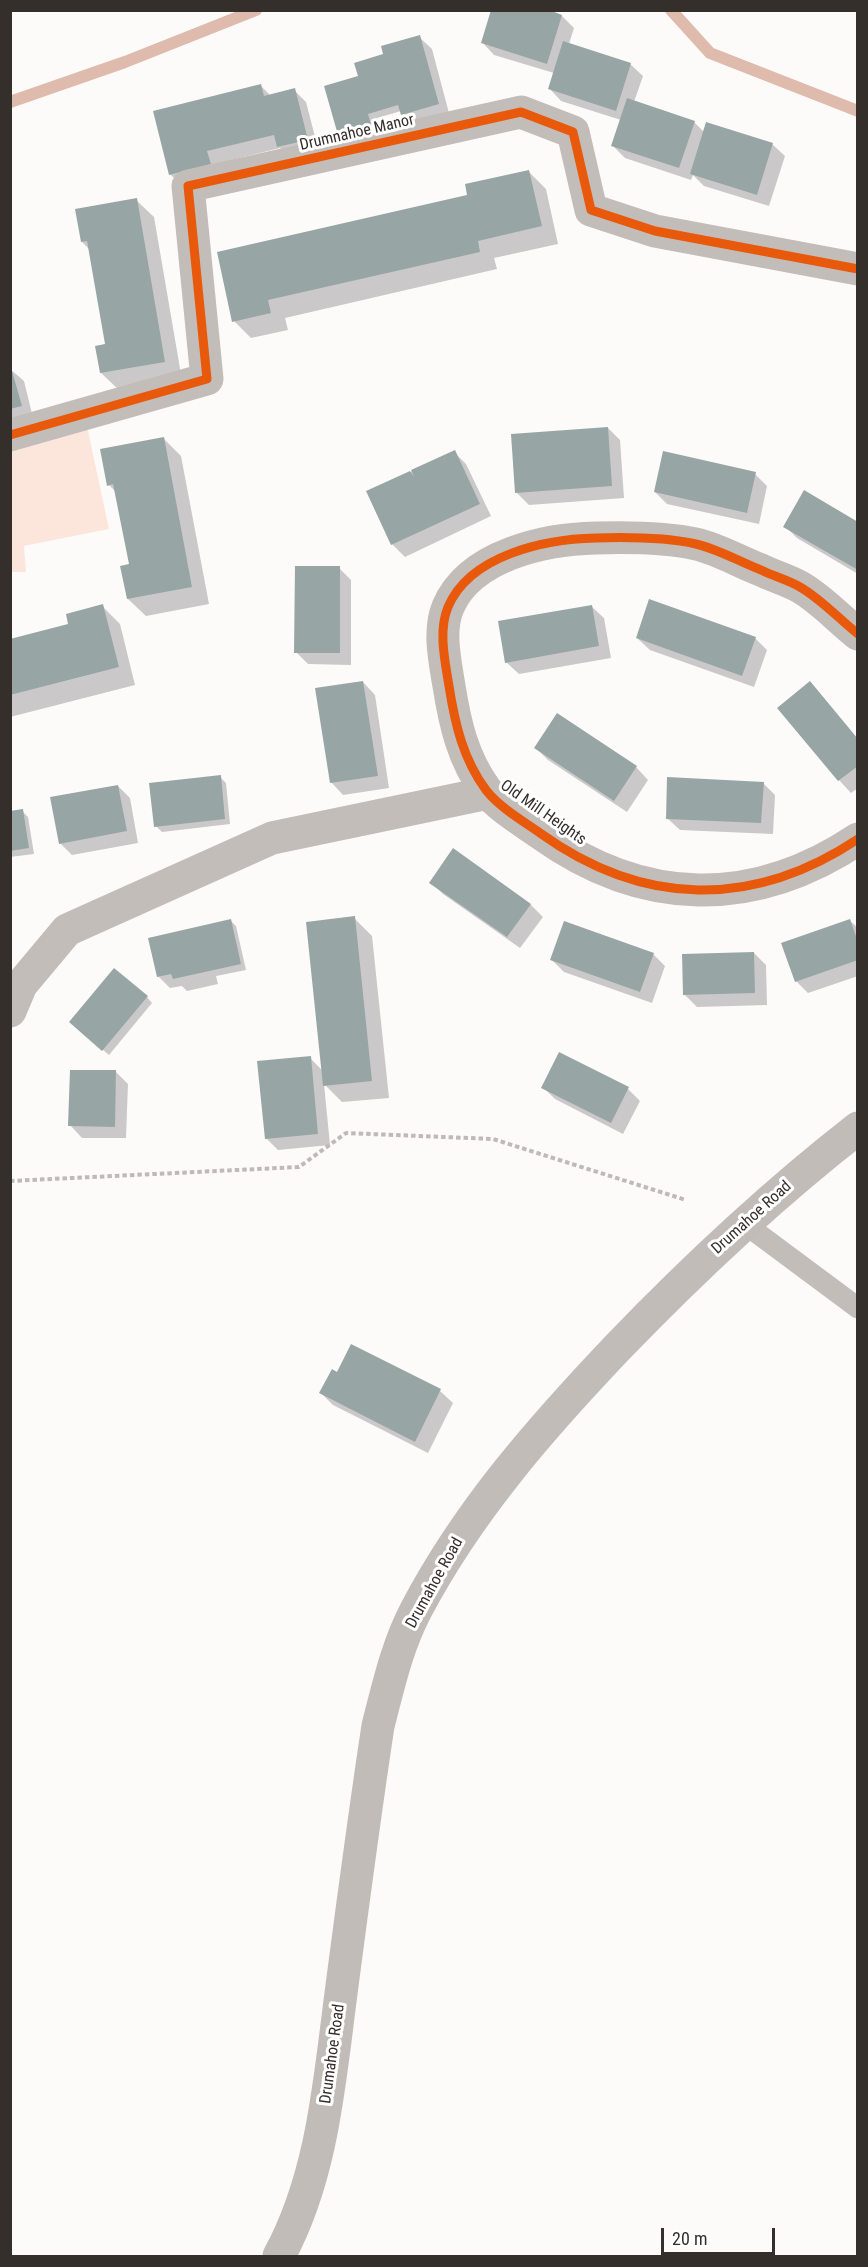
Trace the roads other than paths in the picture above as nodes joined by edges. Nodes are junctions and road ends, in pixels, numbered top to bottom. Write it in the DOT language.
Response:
graph roads {
  1 [pos="858,269"];
  2 [pos="10,435"];
  3 [pos="858,634"];
  4 [pos="488,793"];
  5 [pos="858,839"];
  6 [pos="10,1011"];
  7 [pos="858,1128"];
  8 [pos="745,1224"];
  9 [pos="858,1308"];
  10 [pos="279,2256"];
  1 -- 2 [label="street, Drumnahoe Manor"];
  3 -- 4 [label="street, Old Mill Heights"];
  4 -- 5 [label="street, Old Mill Heights"];
  4 -- 6 [label="street, Old Mill Heights"];
  7 -- 8 [label="main road, Drumahoe Road"];
  8 -- 9 [label="lane"];
  8 -- 10 [label="main road, Drumahoe Road"];
}
